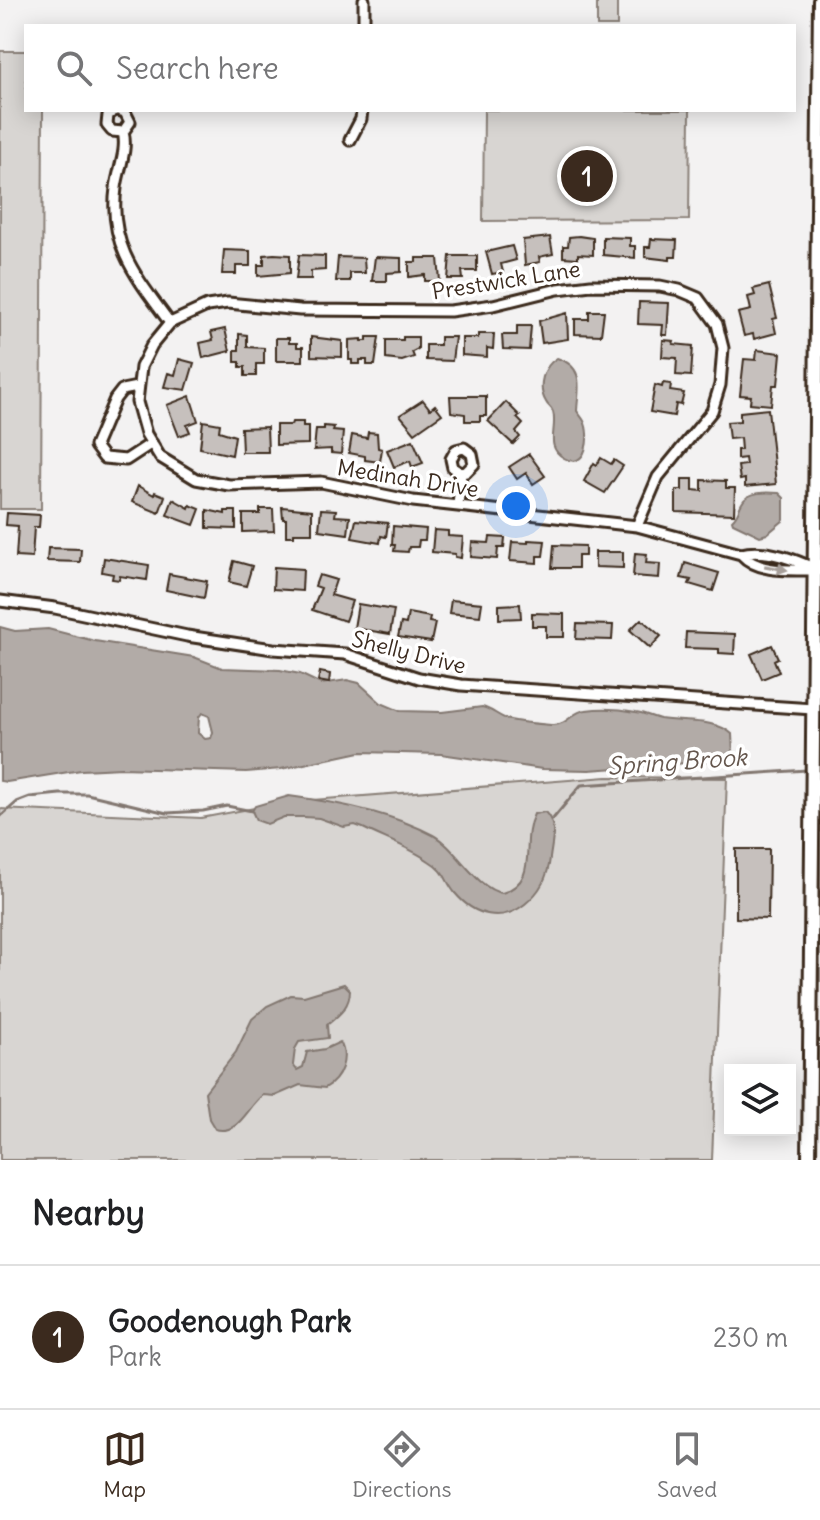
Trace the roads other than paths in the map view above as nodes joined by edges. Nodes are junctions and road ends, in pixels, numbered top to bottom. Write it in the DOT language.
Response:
graph roads {
  1 [pos="364,0"];
  2 [pos="820,0"];
  3 [pos="364,24"];
  4 [pos="113,112"];
  5 [pos="120,112"];
  6 [pos="362,112"];
  7 [pos="123,132"];
  8 [pos="350,140"];
  9 [pos="170,323"];
  10 [pos="137,387"];
  11 [pos="152,443"];
  12 [pos="461,473"];
  13 [pos="458,505"];
  14 [pos="637,526"];
  15 [pos="818,546"];
  16 [pos="818,570"];
  17 [pos="0,601"];
  18 [pos="813,709"];
  19 [pos="809,1160"];
  1 -- 3 [label="street"];
  2 -- 15 [label="main road"];
  4 -- 7 [label="street"];
  5 -- 7 [label="street"];
  6 -- 8 [label="street"];
  7 -- 9 [label="street"];
  9 -- 10 [label="street"];
  9 -- 14 [label="street, Prestwick Lane"];
  10 -- 11 [label="street"];
  10 -- 11 [label="street"];
  11 -- 13 [label="street, Medinah Drive"];
  12 -- 13 [label="street"];
  13 -- 14 [label="street, Medinah Drive"];
  14 -- 16 [label="street, Medinah Drive"];
  15 -- 16 [label="main road"];
  16 -- 18 [label="main road"];
  17 -- 18 [label="street, Shelly Drive"];
  18 -- 19 [label="main road"];
}
